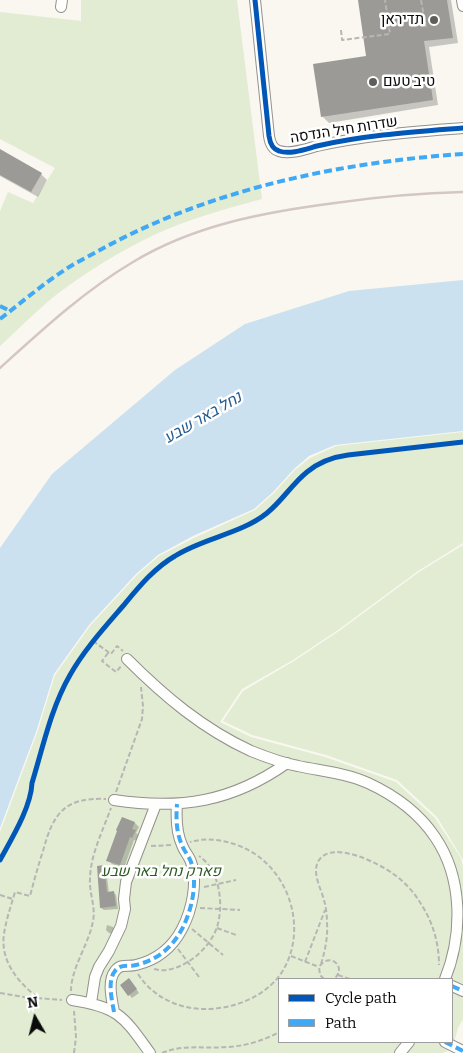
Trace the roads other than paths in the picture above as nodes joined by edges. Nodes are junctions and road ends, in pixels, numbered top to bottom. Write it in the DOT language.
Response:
graph roads {
  1 [pos="255,0"];
  2 [pos="462,0"];
  3 [pos="463,6"];
  4 [pos="463,128"];
  5 [pos="127,659"];
  6 [pos="287,763"];
  7 [pos="114,800"];
  8 [pos="156,804"];
  9 [pos="177,804"];
  10 [pos="445,978"];
  11 [pos="72,1000"];
  12 [pos="91,1003"];
  13 [pos="114,1012"];
  14 [pos="408,1043"];
  15 [pos="447,1043"];
  16 [pos="463,1051"];
  17 [pos="150,1053"];
  18 [pos="400,1053"];
  1 -- 4 [label="street, שדרות חיל הנדסה"];
  2 -- 3 [label="street"];
  5 -- 6 [label="street"];
  6 -- 9 [label="street"];
  6 -- 10 [label="street"];
  7 -- 8 [label="street"];
  8 -- 9 [label="street"];
  8 -- 12 [label="street"];
  9 -- 13 [label="street"];
  11 -- 12 [label="street"];
  12 -- 13 [label="street"];
  13 -- 17 [label="street"];
  14 -- 18 [label="street"];
  15 -- 16 [label="street"];
}
